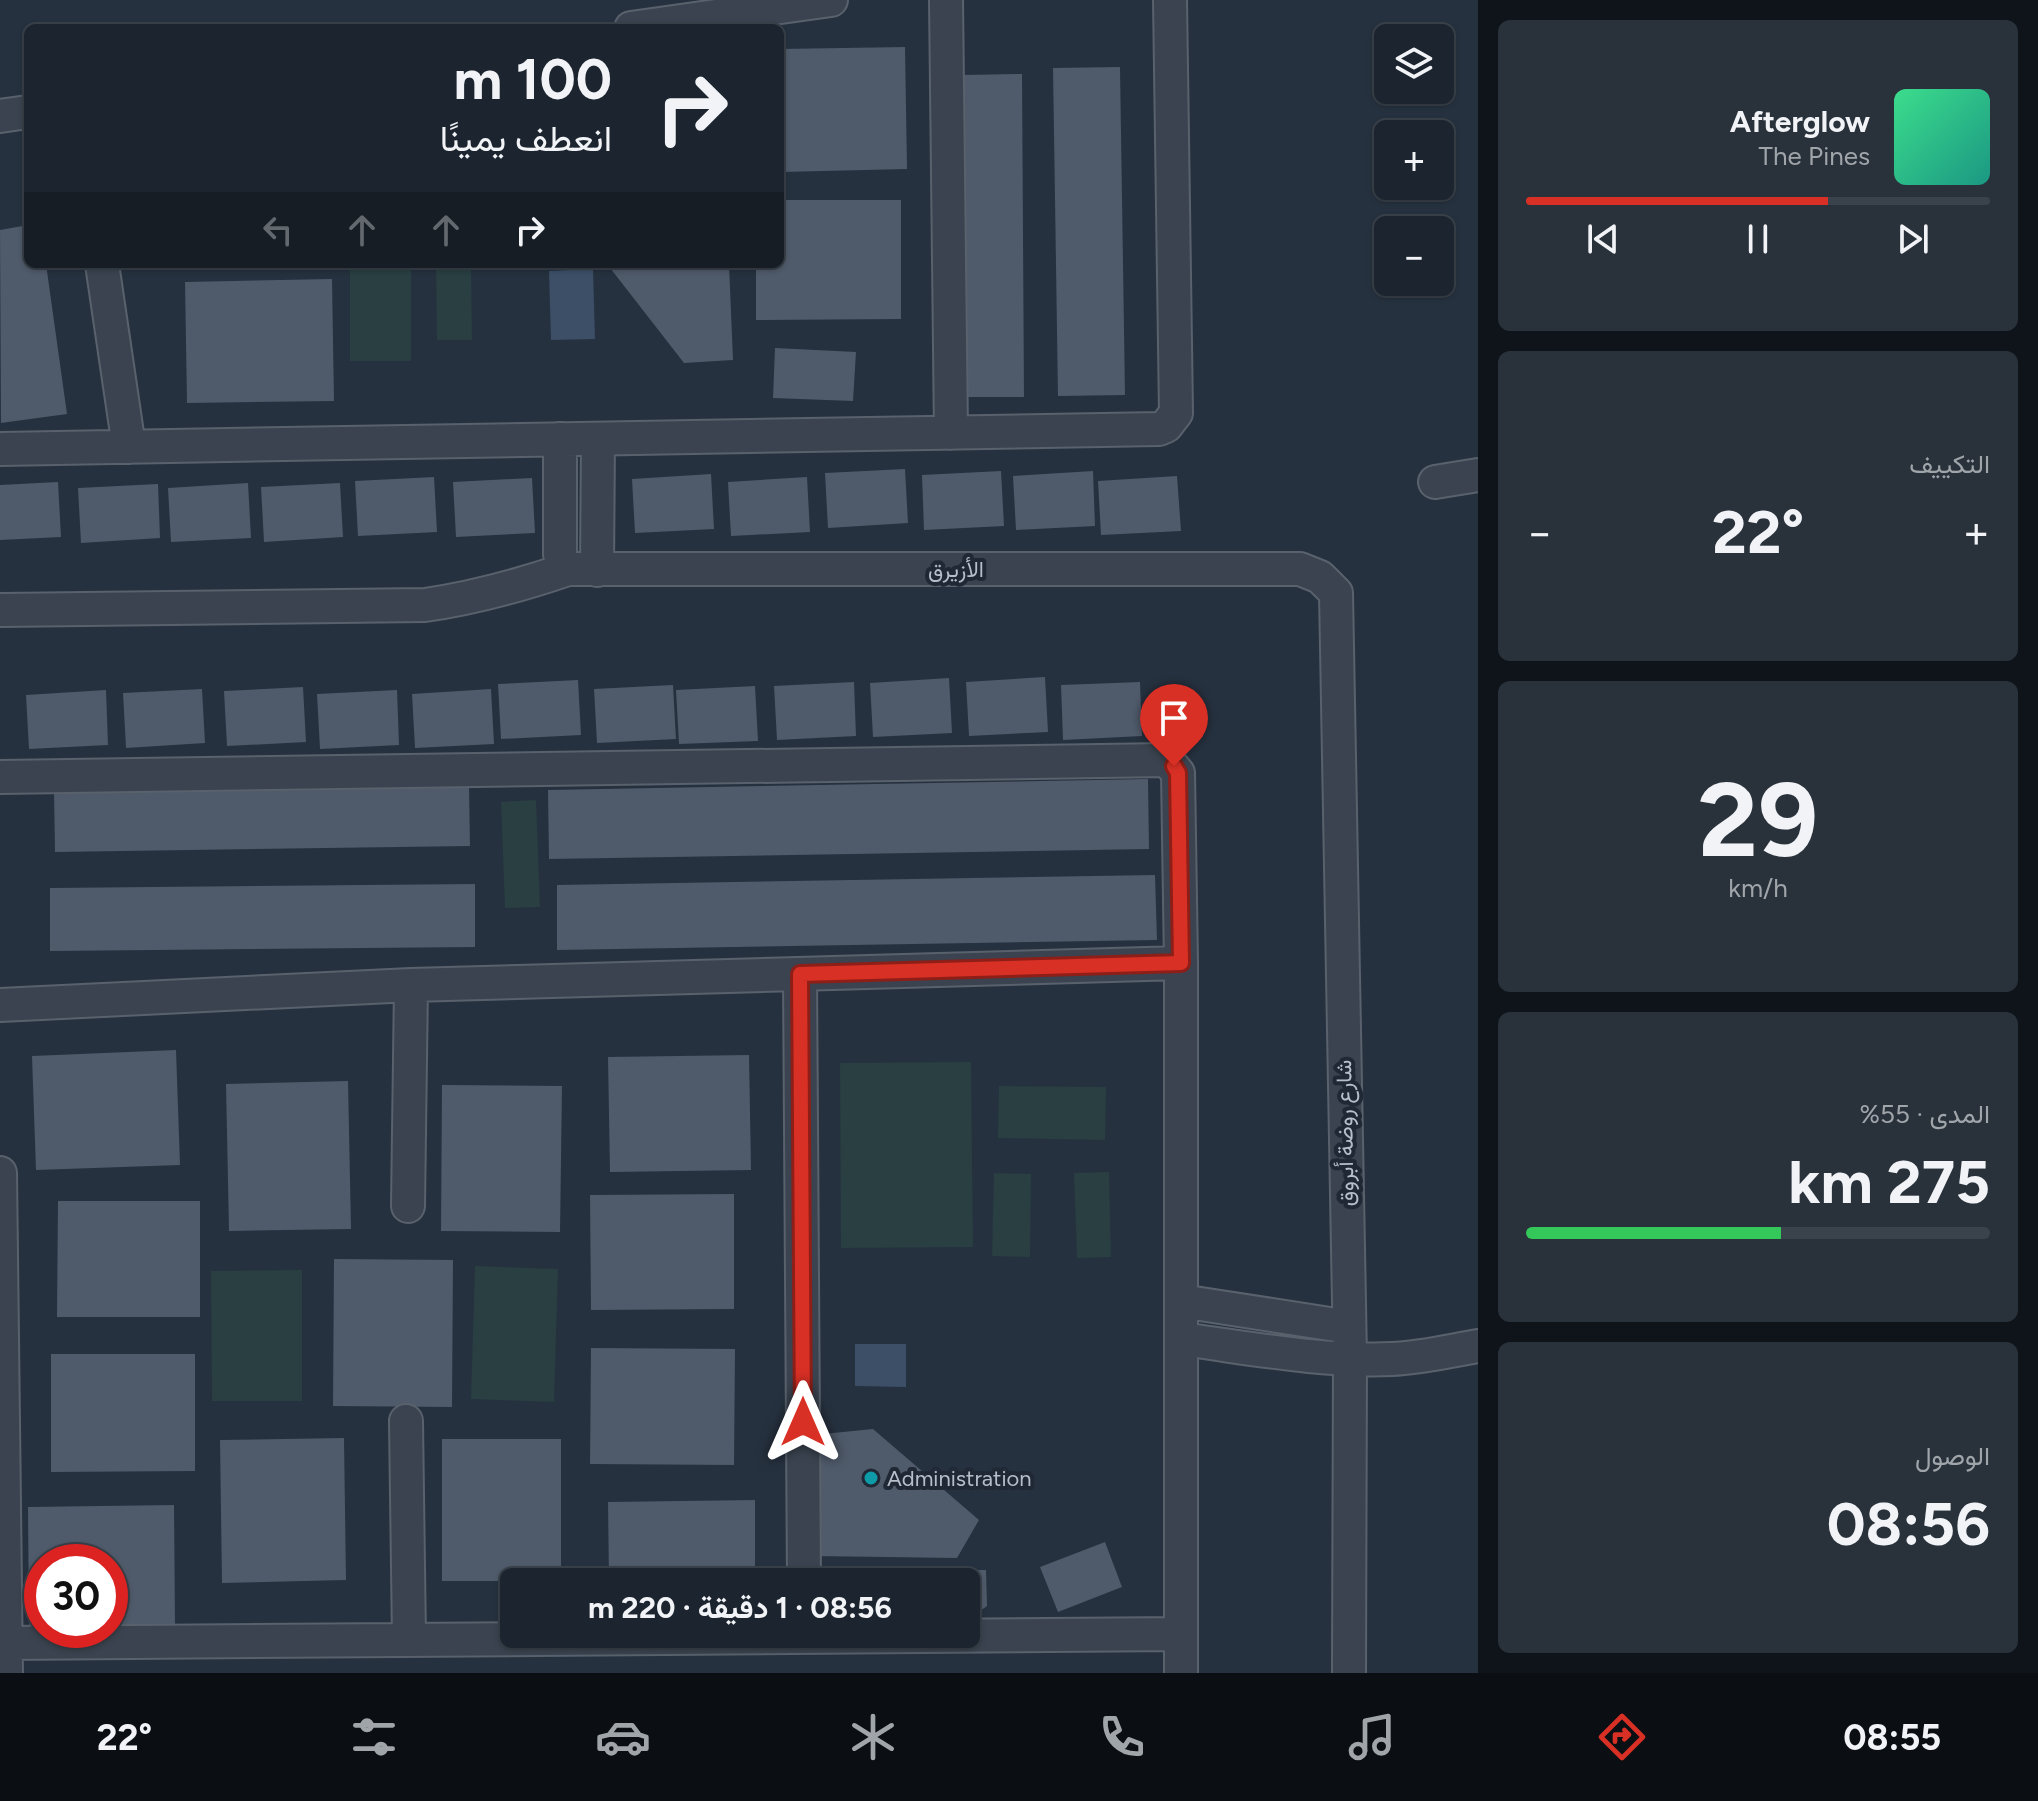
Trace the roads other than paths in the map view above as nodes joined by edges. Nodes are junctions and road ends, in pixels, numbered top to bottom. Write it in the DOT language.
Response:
graph roads {
  1 [pos="831,0"];
  2 [pos="946,0"];
  3 [pos="1170,0"];
  4 [pos="660,24"];
  5 [pos="24,113"];
  6 [pos="0,116"];
  7 [pos="103,268"];
  8 [pos="951,433"];
  9 [pos="560,439"];
  10 [pos="598,439"];
  11 [pos="129,447"];
  12 [pos="0,449"];
  13 [pos="1478,475"];
  14 [pos="1435,482"];
  15 [pos="583,569"];
  16 [pos="1336,593"];
  17 [pos="0,610"];
  18 [pos="0,777"];
  19 [pos="1181,963"];
  20 [pos="800,974"];
  21 [pos="411,985"];
  22 [pos="0,1005"];
  23 [pos="1,1182"];
  24 [pos="408,1206"];
  25 [pos="1181,1301"];
  26 [pos="1181,1339"];
  27 [pos="1349,1343"];
  28 [pos="1478,1346"];
  29 [pos="406,1421"];
  30 [pos="804,1568"];
  31 [pos="1181,1634"];
  32 [pos="980,1635"];
  33 [pos="500,1639"];
  34 [pos="409,1640"];
  35 [pos="6,1658"];
  36 [pos="1181,1673"];
  37 [pos="1349,1673"];
  1 -- 4 [label="street"];
  2 -- 8 [label="street"];
  3 -- 8 [label="street"];
  5 -- 6 [label="street"];
  7 -- 11 [label="street"];
  8 -- 10 [label="street"];
  9 -- 10 [label="street"];
  9 -- 11 [label="street"];
  9 -- 15 [label="street"];
  10 -- 15 [label="street"];
  11 -- 12 [label="street"];
  13 -- 14 [label="street"];
  15 -- 16 [label="street, الأزيرق"];
  15 -- 17 [label="street, الأزيرق"];
  16 -- 27 [label="street, شارع روضة أبروق"];
  18 -- 19 [label="street"];
  19 -- 20 [label="street"];
  19 -- 25 [label="street"];
  20 -- 21 [label="street"];
  20 -- 30 [label="street"];
  21 -- 22 [label="street"];
  21 -- 24 [label="street"];
  23 -- 35 [label="street"];
  25 -- 26 [label="street"];
  25 -- 27 [label="street"];
  26 -- 27 [label="street"];
  26 -- 31 [label="street"];
  27 -- 28 [label="street"];
  27 -- 37 [label="street, شارع روضة أبروق"];
  29 -- 34 [label="street"];
  31 -- 32 [label="street"];
  31 -- 36 [label="street"];
  33 -- 34 [label="street"];
  34 -- 35 [label="street"];
}
